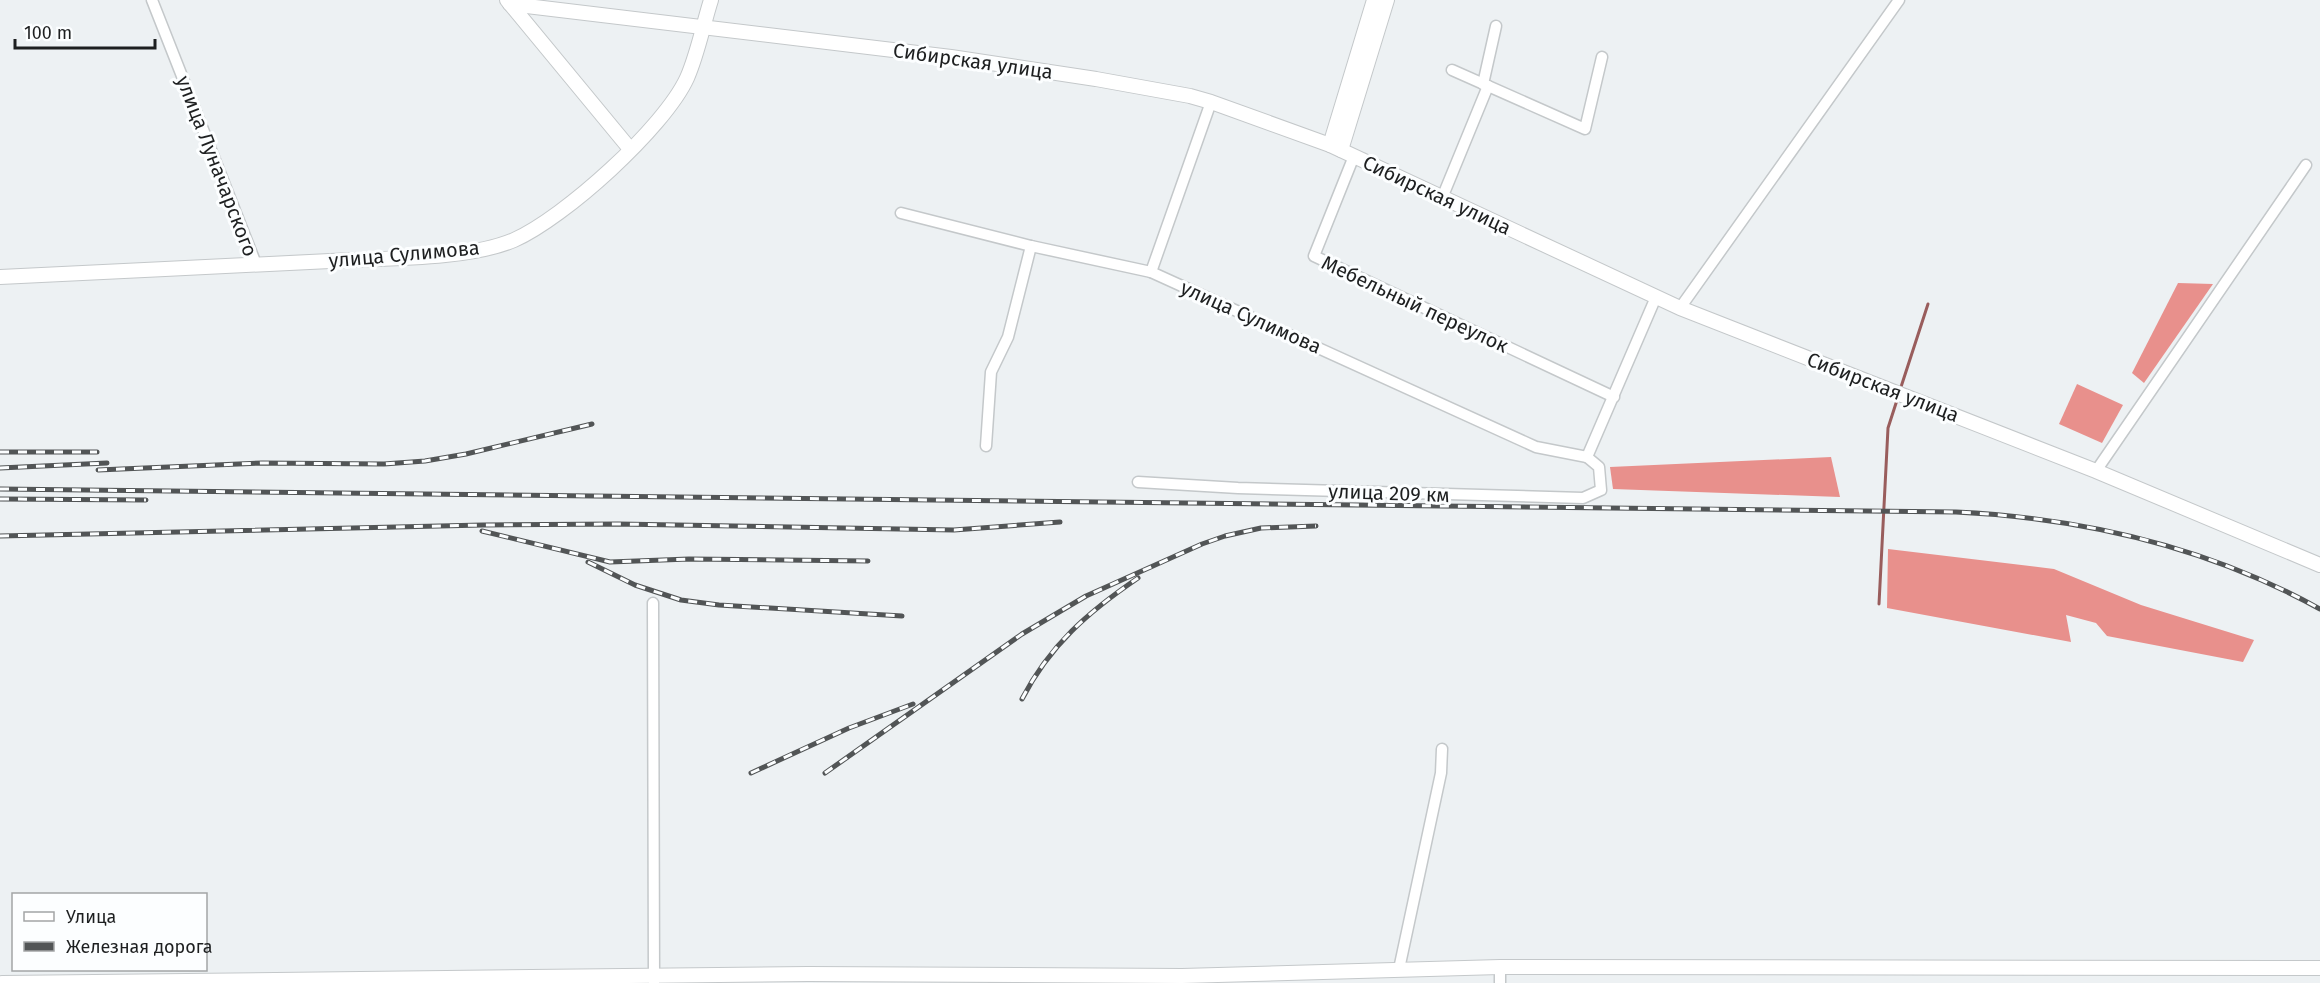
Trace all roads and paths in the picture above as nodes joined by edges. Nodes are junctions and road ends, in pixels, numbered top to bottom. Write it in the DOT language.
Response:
graph roads {
  1 [pos="152,0"];
  2 [pos="711,0"];
  3 [pos="1374,0"];
  4 [pos="1387,0"];
  5 [pos="1899,0"];
  6 [pos="508,2"];
  7 [pos="703,26"];
  8 [pos="1496,26"];
  9 [pos="1602,57"];
  10 [pos="1452,70"];
  11 [pos="1485,85"];
  12 [pos="1211,102"];
  13 [pos="630,149"];
  14 [pos="1341,150"];
  15 [pos="2306,165"];
  16 [pos="1442,198"];
  17 [pos="901,213"];
  18 [pos="1031,246"];
  19 [pos="256,264"];
  20 [pos="1150,272"];
  21 [pos="0,277"];
  22 [pos="1656,297"];
  23 [pos="1680,308"];
  24 [pos="1614,397"];
  25 [pos="986,446"];
  26 [pos="1587,457"];
  27 [pos="2096,471"];
  28 [pos="1138,482"];
  29 [pos="2320,565"];
  30 [pos="653,603"];
  31 [pos="1442,749"];
  32 [pos="1500,967"];
  33 [pos="2320,968"];
  34 [pos="1399,969"];
  35 [pos="1267,978"];
  36 [pos="808,979"];
  37 [pos="955,979"];
  38 [pos="1070,979"];
  39 [pos="654,980"];
  40 [pos="419,981"];
  41 [pos="138,982"];
  42 [pos="236,982"];
  43 [pos="327,982"];
  44 [pos="2,983"];
  45 [pos="1500,983"];
  1 -- 19 [label="street, улица Луначарского"];
  2 -- 7 [label="main road, улица Сулимова"];
  3 -- 14 [label="main road"];
  4 -- 14 [label="main road"];
  5 -- 23 [label="street"];
  6 -- 7 [label="main road, Сибирская улица"];
  6 -- 13 [label="main road"];
  7 -- 12 [label="main road, Сибирская улица"];
  7 -- 13 [label="main road, улица Сулимова"];
  8 -- 11 [label="street"];
  9 -- 11 [label="street"];
  10 -- 11 [label="street"];
  11 -- 16 [label="street"];
  12 -- 14 [label="main road, Сибирская улица"];
  12 -- 20 [label="street"];
  13 -- 19 [label="main road, улица Сулимова"];
  14 -- 16 [label="main road, Сибирская улица"];
  14 -- 24 [label="street, Мебельный переулок"];
  15 -- 27 [label="street"];
  16 -- 22 [label="main road, Сибирская улица"];
  17 -- 18 [label="street, улица Сулимова"];
  18 -- 20 [label="street, улица Сулимова"];
  18 -- 25 [label="street"];
  19 -- 21 [label="main road, улица Сулимова"];
  20 -- 26 [label="street, улица Сулимова"];
  22 -- 23 [label="main road, Сибирская улица"];
  22 -- 24 [label="street"];
  23 -- 27 [label="main road, Сибирская улица"];
  24 -- 26 [label="street"];
  26 -- 28 [label="street, улица 209 км"];
  27 -- 29 [label="main road, Сибирская улица"];
  30 -- 39 [label="street"];
  31 -- 34 [label="street"];
  32 -- 33 [label="main road"];
  32 -- 34 [label="main road"];
  32 -- 45 [label="street"];
  34 -- 35 [label="main road"];
  35 -- 38 [label="main road"];
  36 -- 37 [label="main road"];
  36 -- 39 [label="main road"];
  37 -- 38 [label="main road"];
  39 -- 40 [label="main road"];
  40 -- 43 [label="main road"];
  41 -- 42 [label="main road"];
  41 -- 44 [label="main road"];
  42 -- 43 [label="main road"];
}
